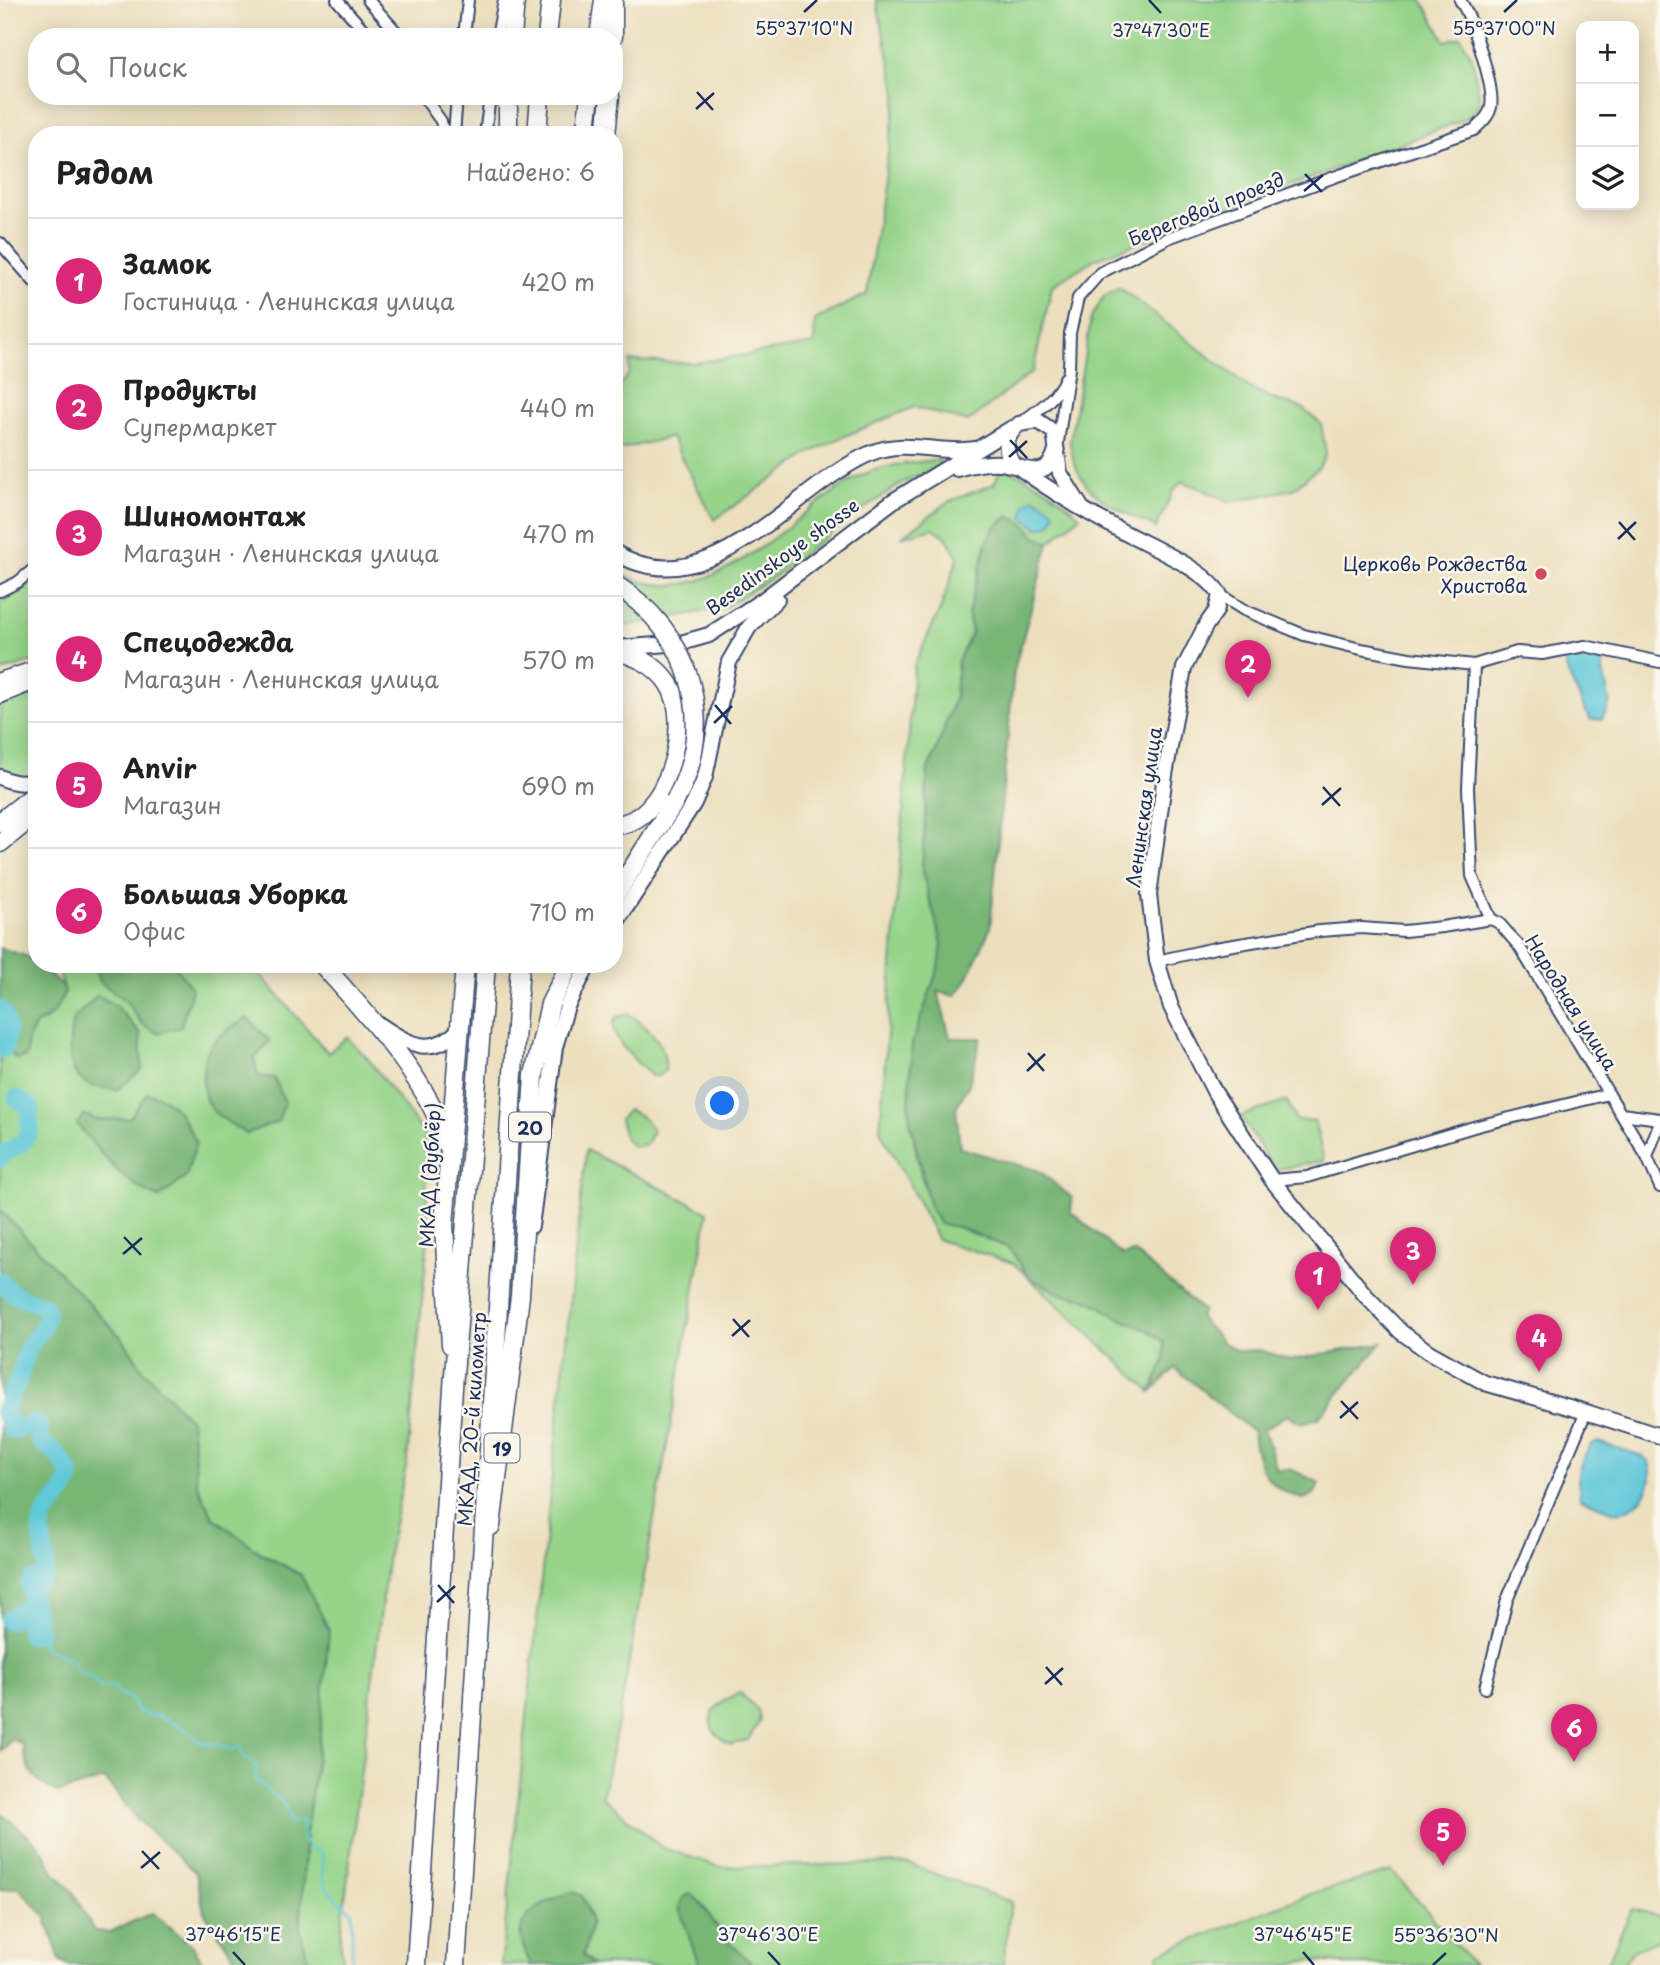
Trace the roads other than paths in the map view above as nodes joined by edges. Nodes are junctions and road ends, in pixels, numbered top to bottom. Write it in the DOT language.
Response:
graph roads {
  1 [pos="337,0"];
  2 [pos="368,0"];
  3 [pos="467,0"];
  4 [pos="504,0"];
  5 [pos="515,0"];
  6 [pos="541,0"];
  7 [pos="551,0"];
  8 [pos="604,0"];
  9 [pos="613,0"];
  10 [pos="1460,0"];
  11 [pos="362,28"];
  12 [pos="393,28"];
  13 [pos="465,28"];
  14 [pos="499,28"];
  15 [pos="513,28"];
  16 [pos="544,28"];
  17 [pos="546,28"];
  18 [pos="600,28"];
  19 [pos="612,28"];
  20 [pos="429,105"];
  21 [pos="456,105"];
  22 [pos="489,105"];
  23 [pos="508,105"];
  24 [pos="539,105"];
  25 [pos="589,105"];
  26 [pos="609,105"];
  27 [pos="442,126"];
  28 [pos="454,126"];
  29 [pos="486,126"];
  30 [pos="508,126"];
  31 [pos="538,126"];
  32 [pos="585,126"];
  33 [pos="607,126"];
  34 [pos="0,243"];
  35 [pos="28,275"];
  36 [pos="1069,369"];
  37 [pos="1019,424"];
  38 [pos="1057,445"];
  39 [pos="981,449"];
  40 [pos="1019,468"];
  41 [pos="925,481"];
  42 [pos="1081,507"];
  43 [pos="623,558"];
  44 [pos="812,563"];
  45 [pos="28,574"];
  46 [pos="623,589"];
  47 [pos="0,591"];
  48 [pos="1220,595"];
  49 [pos="623,648"];
  50 [pos="623,652"];
  51 [pos="1660,662"];
  52 [pos="1480,664"];
  53 [pos="28,673"];
  54 [pos="0,682"];
  55 [pos="28,685"];
  56 [pos="0,696"];
  57 [pos="0,777"];
  58 [pos="28,783"];
  59 [pos="28,800"];
  60 [pos="28,820"];
  61 [pos="0,822"];
  62 [pos="623,823"];
  63 [pos="0,843"];
  64 [pos="623,883"];
  65 [pos="623,912"];
  66 [pos="1490,919"];
  67 [pos="1157,961"];
  68 [pos="330,973"];
  69 [pos="464,973"];
  70 [pos="485,973"];
  71 [pos="520,973"];
  72 [pos="525,973"];
  73 [pos="566,973"];
  74 [pos="584,973"];
  75 [pos="519,992"];
  76 [pos="370,1018"];
  77 [pos="461,1028"];
  78 [pos="1609,1094"];
  79 [pos="1621,1114"];
  80 [pos="1660,1120"];
  81 [pos="449,1152"];
  82 [pos="1647,1157"];
  83 [pos="1272,1180"];
  84 [pos="1660,1187"];
  85 [pos="520,1296"];
  86 [pos="453,1388"];
  87 [pos="1586,1412"];
  88 [pos="1660,1436"];
  89 [pos="481,1600"];
  90 [pos="1485,1688"];
  91 [pos="416,1965"];
  92 [pos="456,1965"];
  1 -- 11 [label="street"];
  2 -- 12 [label="street"];
  3 -- 13 [label="street"];
  4 -- 14 [label="street"];
  5 -- 15 [label="main road"];
  6 -- 16 [label="street"];
  7 -- 17 [label="main road"];
  8 -- 18 [label="main road"];
  9 -- 19 [label="main road"];
  10 -- 36 [label="street, Береговой проезд"];
  20 -- 27 [label="street"];
  21 -- 28 [label="street"];
  22 -- 29 [label="street"];
  23 -- 30 [label="main road"];
  24 -- 31 [label="main road"];
  25 -- 32 [label="main road"];
  26 -- 33 [label="main road"];
  34 -- 35 [label="street"];
  36 -- 37 [label="street"];
  36 -- 38 [label="street, Береговой проезд"];
  37 -- 38 [label="street"];
  37 -- 39 [label="street, Besedinskoye shosse"];
  37 -- 40 [label="street"];
  38 -- 40 [label="street"];
  38 -- 42 [label="street"];
  39 -- 41 [label="street, Besedinskoye shosse"];
  39 -- 43 [label="street"];
  40 -- 41 [label="street, Besedinskoye shosse"];
  40 -- 42 [label="street"];
  41 -- 44 [label="street, Besedinskoye shosse"];
  42 -- 48 [label="street"];
  44 -- 49 [label="street, Besedinskoye shosse"];
  44 -- 65 [label="street"];
  45 -- 47 [label="street"];
  46 -- 64 [label="main road, bridge"];
  48 -- 52 [label="street"];
  48 -- 67 [label="street, Ленинская улица"];
  50 -- 62 [label="main road"];
  51 -- 52 [label="street"];
  52 -- 66 [label="street, Народная улица"];
  53 -- 54 [label="main road"];
  55 -- 56 [label="street"];
  57 -- 58 [label="street"];
  59 -- 61 [label="main road"];
  60 -- 63 [label="main road"];
  66 -- 67 [label="street"];
  66 -- 78 [label="street, Народная улица"];
  67 -- 83 [label="street, Ленинская улица"];
  68 -- 76 [label="main road"];
  69 -- 77 [label="main road, МКАД (дублёр)"];
  70 -- 86 [label="main road, МКАД, 20-й километр"];
  71 -- 75 [label="main road, МКАД, 20-й километр"];
  72 -- 75 [label="main road"];
  73 -- 85 [label="main road, 20"];
  74 -- 85 [label="street, 19"];
  75 -- 89 [label="main road, МКАД, 20-й километр"];
  76 -- 77 [label="street"];
  76 -- 81 [label="main road"];
  77 -- 81 [label="main road, МКАД (дублёр)"];
  78 -- 79 [label="street, Народная улица"];
  78 -- 83 [label="street"];
  79 -- 80 [label="street"];
  79 -- 82 [label="street, Народная улица"];
  80 -- 82 [label="street"];
  81 -- 86 [label="main road, МКАД (дублёр)"];
  82 -- 84 [label="street, Народная улица"];
  83 -- 87 [label="street, Ленинская улица"];
  85 -- 89 [label="main road, 19"];
  86 -- 91 [label="main road, МКАД, 20-й километр"];
  87 -- 88 [label="street, Ленинская улица"];
  87 -- 90 [label="street"];
  89 -- 92 [label="main road, МКАД, 20-й километр"];
}
